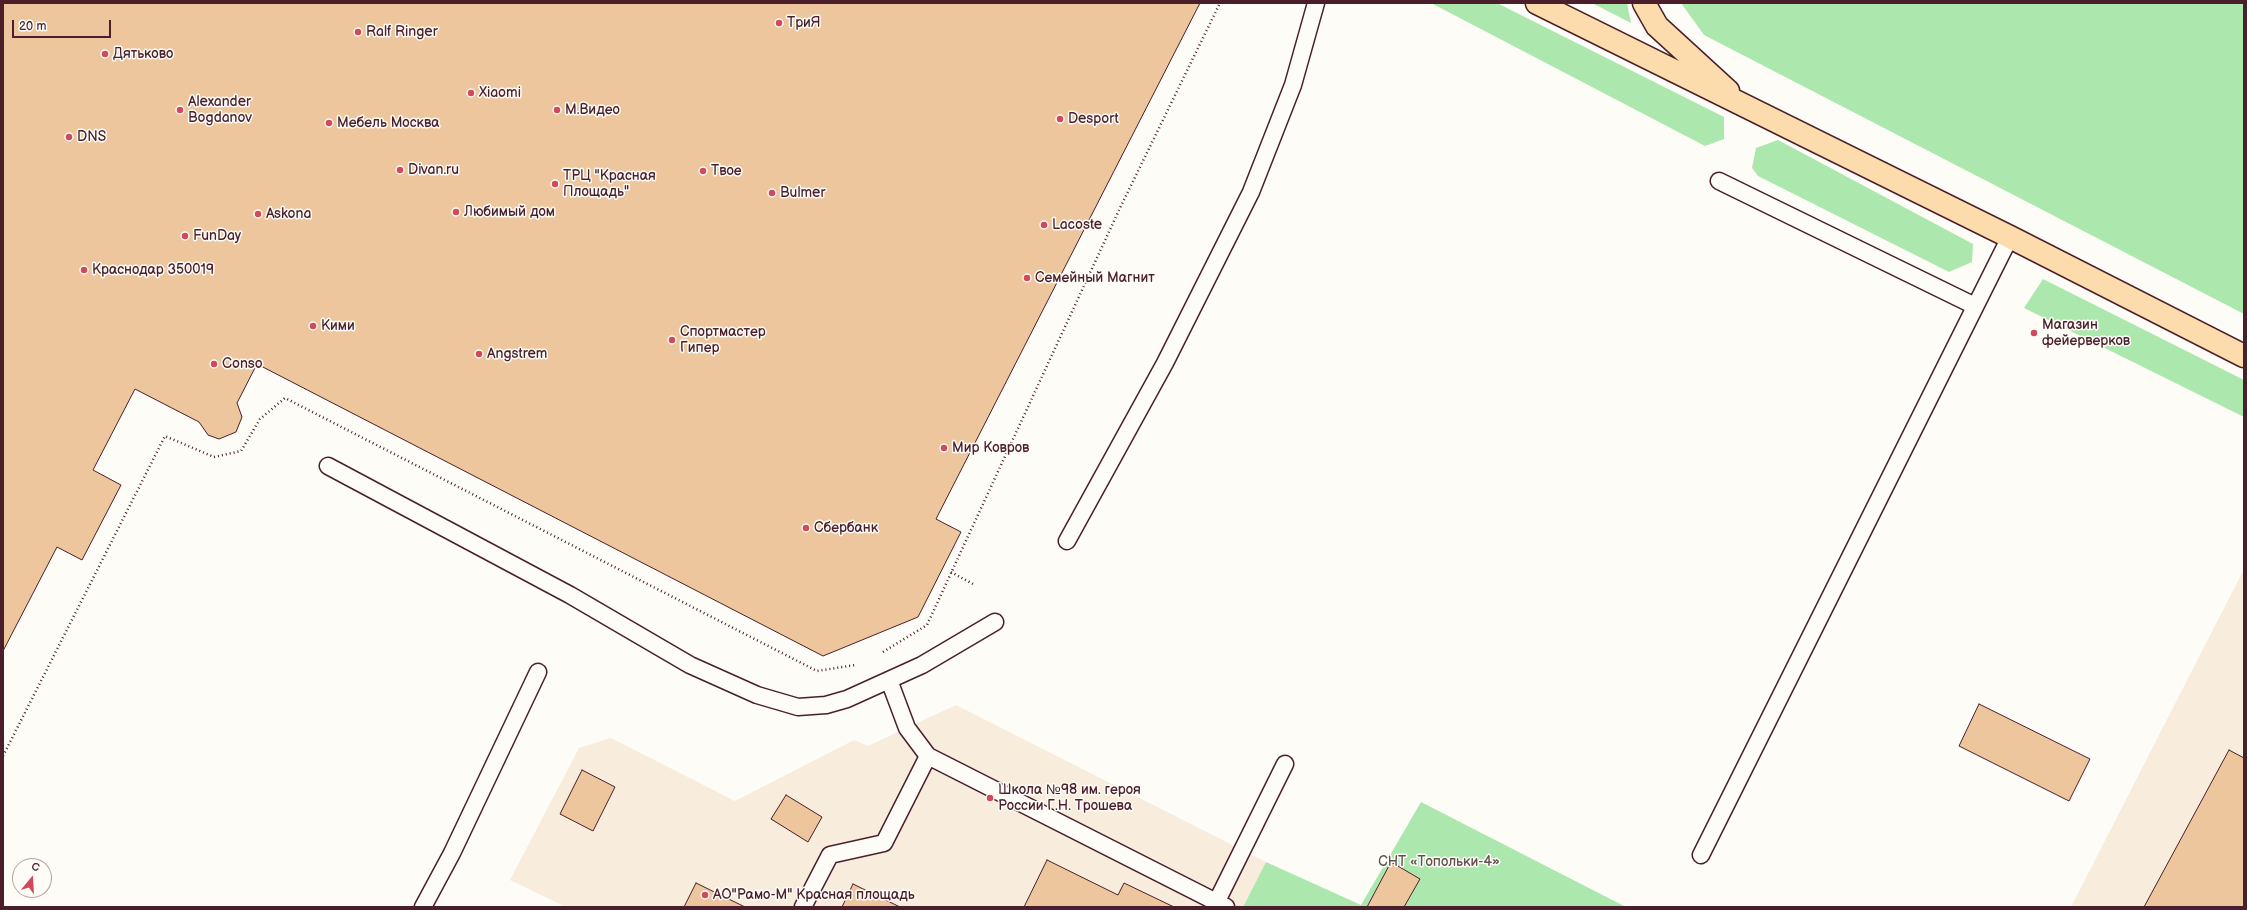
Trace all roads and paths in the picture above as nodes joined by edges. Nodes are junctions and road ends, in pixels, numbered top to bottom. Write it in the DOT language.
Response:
graph roads {
  1 [pos="1220,3"];
  2 [pos="1316,3"];
  3 [pos="1537,3"];
  4 [pos="1644,3"];
  5 [pos="1748,109"];
  6 [pos="1719,181"];
  7 [pos="2010,237"];
  8 [pos="1975,306"];
  9 [pos="2244,356"];
  10 [pos="328,466"];
  11 [pos="1067,541"];
  12 [pos="951,572"];
  13 [pos="973,584"];
  14 [pos="995,622"];
  15 [pos="877,656"];
  16 [pos="858,665"];
  17 [pos="538,672"];
  18 [pos="890,680"];
  19 [pos="3,756"];
  20 [pos="928,756"];
  21 [pos="1285,764"];
  22 [pos="1701,856"];
  23 [pos="1221,904"];
  24 [pos="423,907"];
  25 [pos="803,907"];
  1 -- 12 [label="path"];
  2 -- 11 [label="lane"];
  3 -- 5 [label="main road"];
  4 -- 5 [label="main road"];
  5 -- 7 [label="main road"];
  6 -- 8 [label="lane"];
  7 -- 8 [label="lane"];
  7 -- 9 [label="main road"];
  8 -- 22 [label="lane"];
  10 -- 18 [label="lane"];
  12 -- 13 [label="path"];
  12 -- 15 [label="path"];
  14 -- 18 [label="lane"];
  16 -- 19 [label="path"];
  17 -- 24 [label="lane"];
  18 -- 20 [label="lane"];
  20 -- 23 [label="lane"];
  20 -- 25 [label="lane"];
  21 -- 23 [label="lane"];
}
